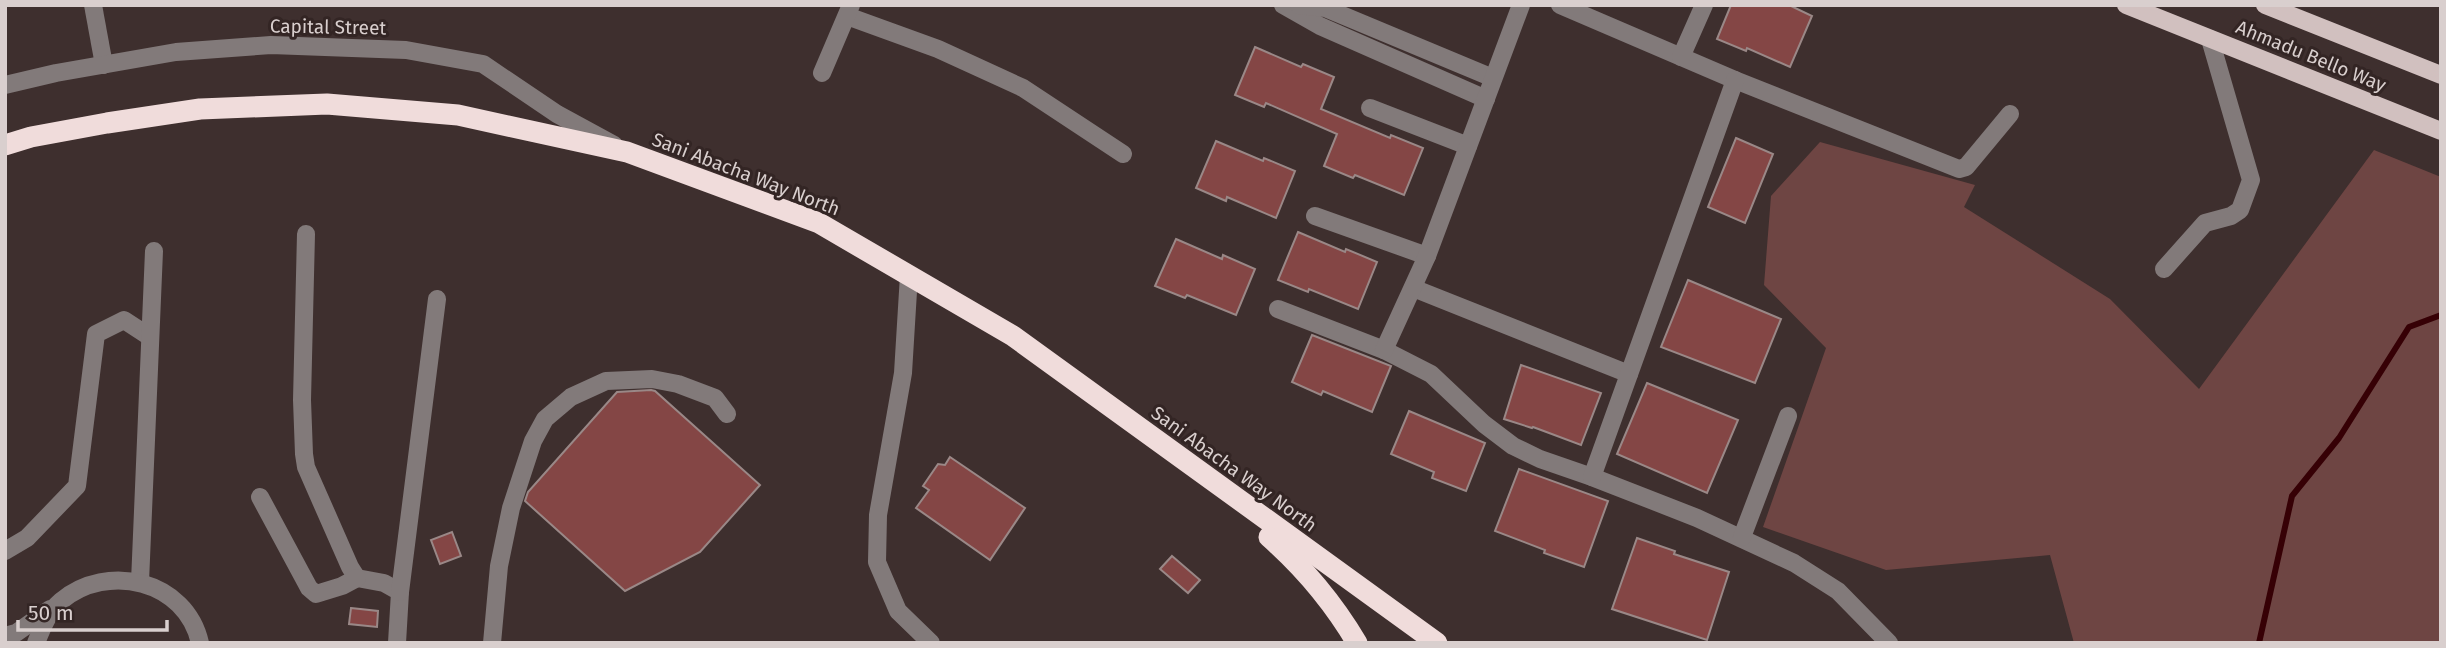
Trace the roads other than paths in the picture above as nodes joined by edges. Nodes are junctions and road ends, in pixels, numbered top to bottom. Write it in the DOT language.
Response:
graph roads {
  1 [pos="93,5"];
  2 [pos="1283,5"];
  3 [pos="1299,5"];
  4 [pos="1521,5"];
  5 [pos="1560,5"];
  6 [pos="1704,5"];
  7 [pos="2126,5"];
  8 [pos="2265,5"];
  9 [pos="849,11"];
  10 [pos="1324,13"];
  11 [pos="1355,21"];
  12 [pos="2210,39"];
  13 [pos="1681,57"];
  14 [pos="104,65"];
  15 [pos="822,73"];
  16 [pos="2441,75"];
  17 [pos="1493,78"];
  18 [pos="1735,80"];
  19 [pos="5,85"];
  20 [pos="1486,99"];
  21 [pos="1370,108"];
  22 [pos="2010,114"];
  23 [pos="2441,131"];
  24 [pos="1468,146"];
  25 [pos="5,147"];
  26 [pos="627,152"];
  27 [pos="1123,154"];
  28 [pos="1315,216"];
  29 [pos="306,234"];
  30 [pos="153,251"];
  31 [pos="1427,256"];
  32 [pos="2164,269"];
  33 [pos="909,275"];
  34 [pos="1413,288"];
  35 [pos="437,299"];
  36 [pos="1278,309"];
  37 [pos="150,337"];
  38 [pos="1384,350"];
  39 [pos="1629,374"];
  40 [pos="727,414"];
  41 [pos="1788,416"];
  42 [pos="1178,458"];
  43 [pos="1592,477"];
  44 [pos="260,497"];
  45 [pos="1742,537"];
  46 [pos="5,551"];
  47 [pos="357,578"];
  48 [pos="139,582"];
  49 [pos="400,592"];
  50 [pos="60,602"];
  51 [pos="5,636"];
  52 [pos="36,643"];
  53 [pos="200,643"];
  54 [pos="397,643"];
  55 [pos="492,643"];
  56 [pos="931,643"];
  57 [pos="1357,643"];
  58 [pos="1437,643"];
  59 [pos="1889,643"];
  1 -- 14 [label="street"];
  2 -- 10 [label="street"];
  3 -- 10 [label="street"];
  4 -- 17 [label="street"];
  5 -- 13 [label="street"];
  6 -- 13 [label="street"];
  7 -- 12 [label="main road, Ahmadu Bello Way"];
  8 -- 16 [label="main road, Ahmadu Bello Way"];
  9 -- 15 [label="street"];
  9 -- 27 [label="street"];
  10 -- 11 [label="street"];
  11 -- 17 [label="street"];
  11 -- 20 [label="street"];
  12 -- 23 [label="main road, Ahmadu Bello Way"];
  12 -- 32 [label="street"];
  13 -- 18 [label="street"];
  14 -- 19 [label="street, Capital Street"];
  14 -- 26 [label="street, Capital Street"];
  17 -- 20 [label="street"];
  18 -- 22 [label="street"];
  18 -- 39 [label="street"];
  20 -- 24 [label="street"];
  21 -- 24 [label="street"];
  24 -- 31 [label="street"];
  25 -- 26 [label="highway, Sani Abacha Way North"];
  26 -- 33 [label="highway, Sani Abacha Way North"];
  28 -- 31 [label="street"];
  29 -- 47 [label="street"];
  30 -- 37 [label="street"];
  31 -- 34 [label="street"];
  33 -- 42 [label="highway, Sani Abacha Way North"];
  33 -- 56 [label="street"];
  34 -- 38 [label="street"];
  34 -- 39 [label="street"];
  35 -- 49 [label="street"];
  36 -- 38 [label="street"];
  37 -- 46 [label="street"];
  37 -- 48 [label="street"];
  38 -- 43 [label="street"];
  39 -- 43 [label="street"];
  40 -- 55 [label="street"];
  41 -- 45 [label="street"];
  42 -- 57 [label="highway"];
  42 -- 58 [label="highway, Sani Abacha Way North"];
  43 -- 45 [label="street"];
  44 -- 47 [label="street"];
  45 -- 59 [label="street"];
  47 -- 49 [label="street"];
  48 -- 50 [label="street"];
  48 -- 53 [label="street"];
  49 -- 54 [label="street"];
  50 -- 51 [label="street"];
  50 -- 52 [label="street"];
}
